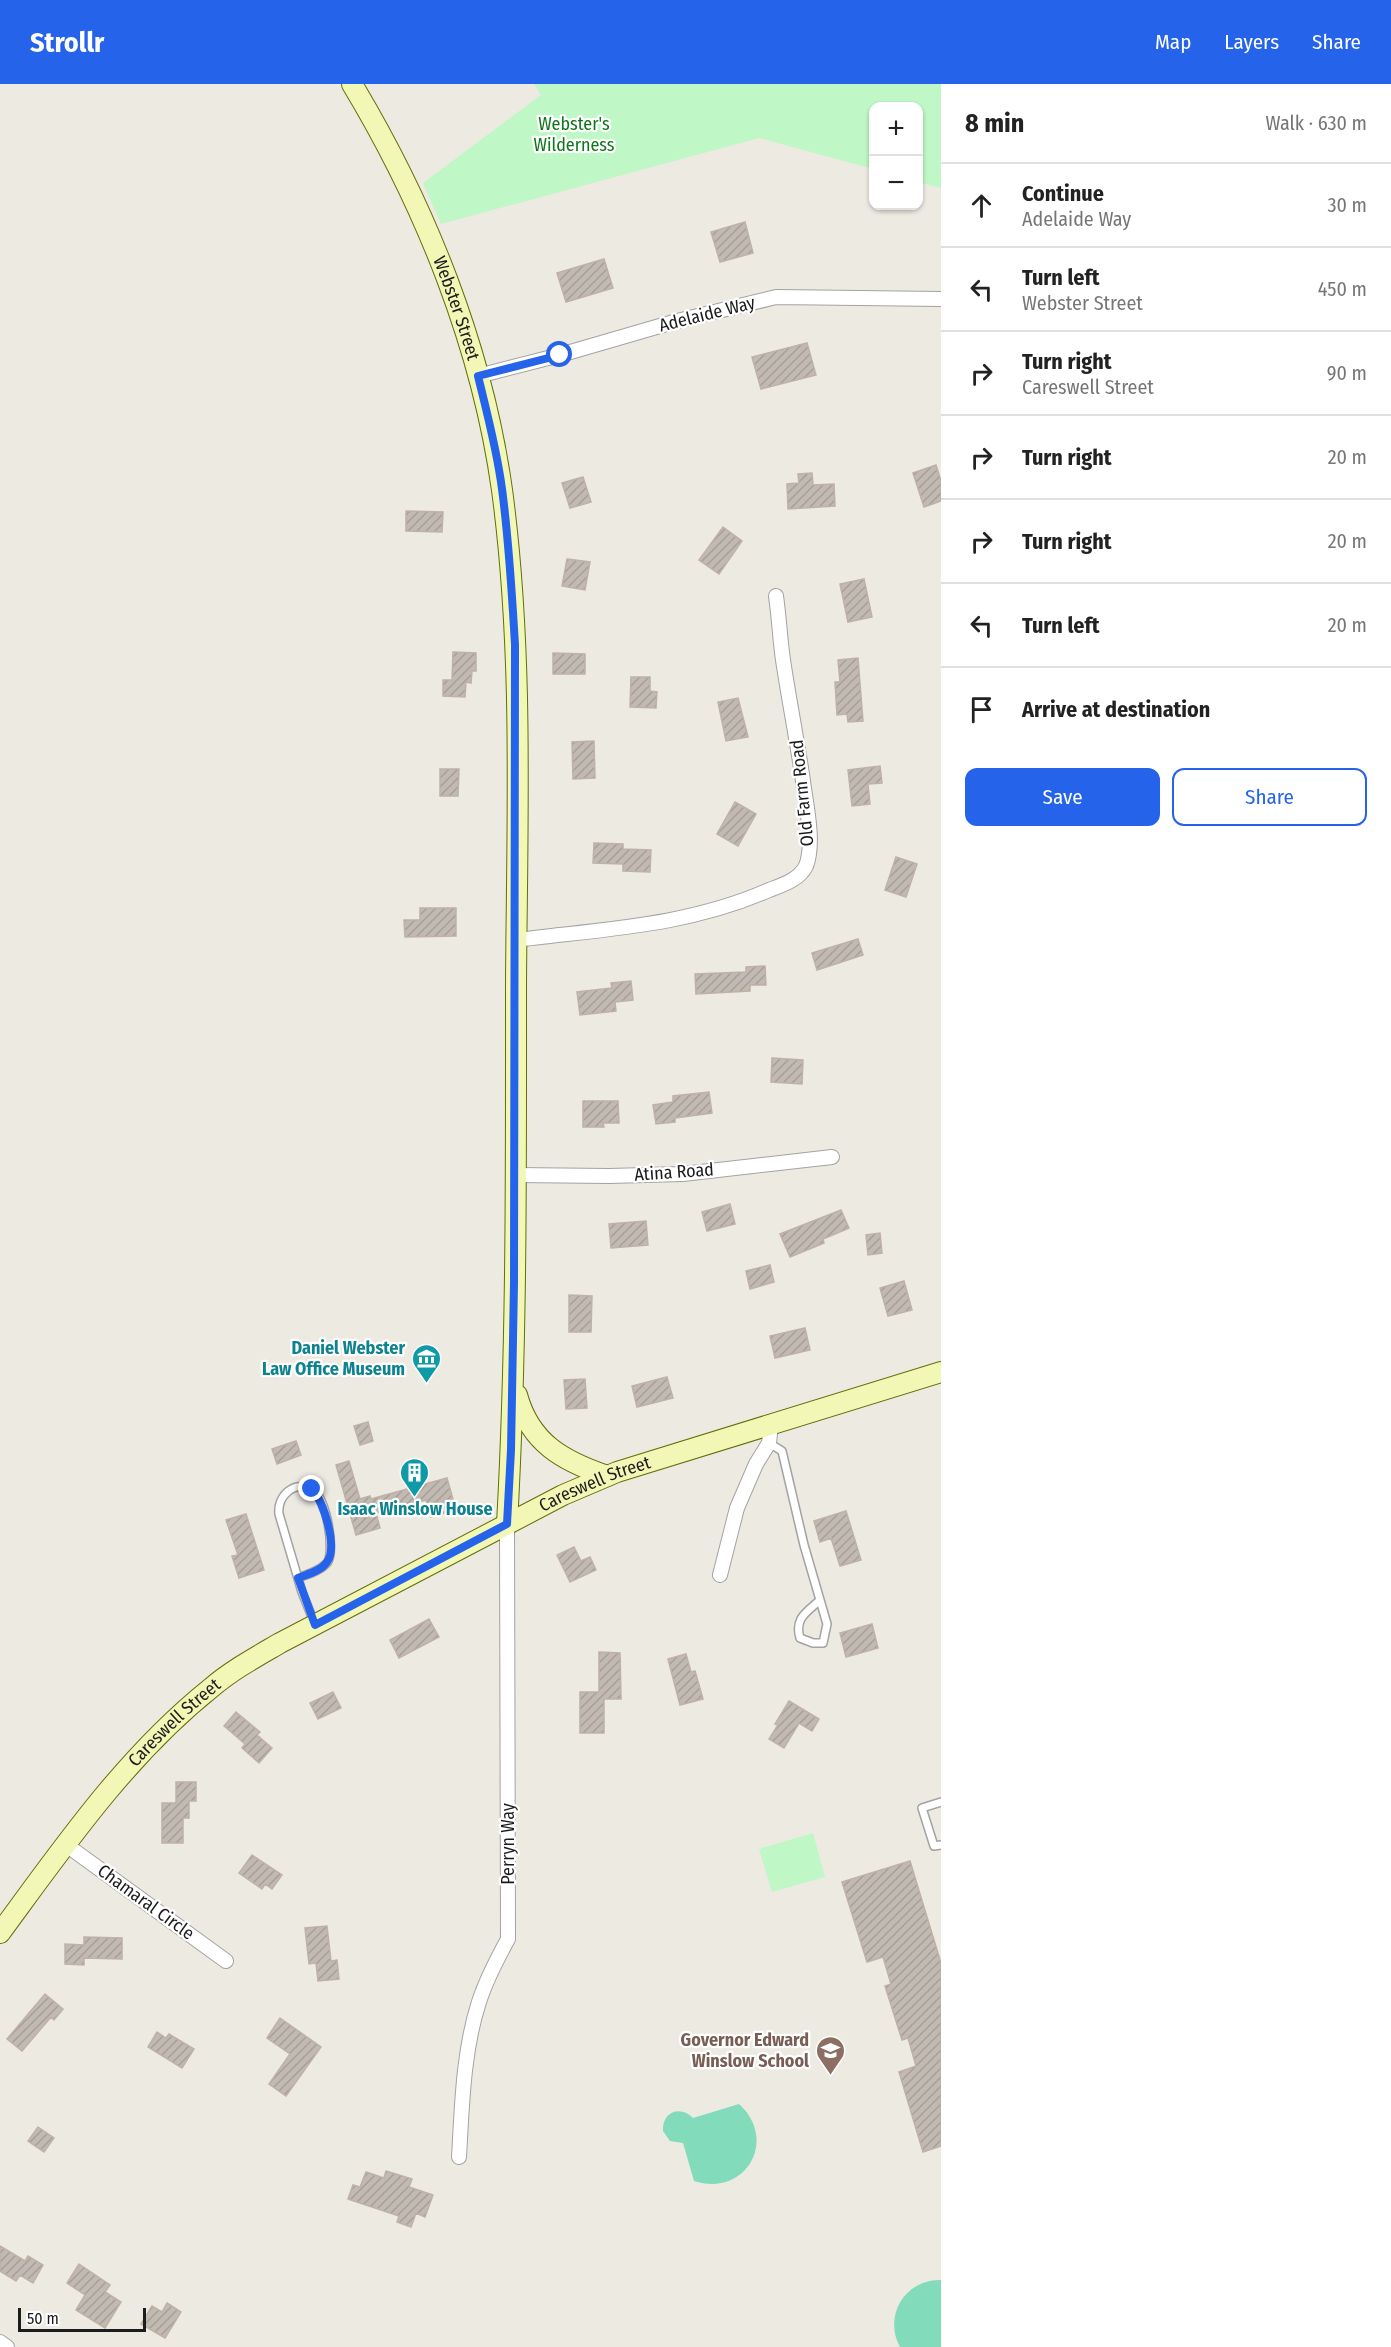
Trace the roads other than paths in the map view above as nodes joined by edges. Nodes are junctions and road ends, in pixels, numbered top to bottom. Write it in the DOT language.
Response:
graph roads {
  1 [pos="352,84"];
  2 [pos="941,299"];
  3 [pos="478,376"];
  4 [pos="776,597"];
  5 [pos="516,940"];
  6 [pos="832,1157"];
  7 [pos="515,1175"];
  8 [pos="941,1372"];
  9 [pos="513,1378"];
  10 [pos="770,1433"];
  11 [pos="607,1476"];
  12 [pos="507,1524"];
  13 [pos="720,1575"];
  14 [pos="298,1578"];
  15 [pos="820,1600"];
  16 [pos="315,1625"];
  17 [pos="941,1802"];
  18 [pos="65,1844"];
  19 [pos="941,1845"];
  20 [pos="0,1933"];
  21 [pos="226,1960"];
  22 [pos="459,2157"];
  23 [pos="0,2342"];
  24 [pos="7,2347"];
  1 -- 3 [label="street, Webster Street"];
  2 -- 3 [label="street, Adelaide Way"];
  3 -- 5 [label="street, Webster Street"];
  4 -- 5 [label="street, Old Farm Road"];
  5 -- 7 [label="street, Webster Street"];
  6 -- 7 [label="street, Atina Road"];
  7 -- 9 [label="street, Webster Street"];
  8 -- 10 [label="street, Careswell Street"];
  9 -- 11 [label="street, Webster Street"];
  9 -- 12 [label="street, Webster Street"];
  10 -- 11 [label="street, Careswell Street"];
  10 -- 13 [label="street"];
  10 -- 15 [label="lane"];
  11 -- 12 [label="street, Careswell Street"];
  12 -- 16 [label="street, Careswell Street"];
  12 -- 22 [label="street, Perryn Way"];
  14 -- 14 [label="lane"];
  14 -- 16 [label="lane"];
  15 -- 15 [label="lane"];
  16 -- 18 [label="street, Careswell Street"];
  17 -- 19 [label="lane"];
  18 -- 20 [label="street, Careswell Street"];
  18 -- 21 [label="street, Chamaral Circle"];
  23 -- 24 [label="street"];
}
